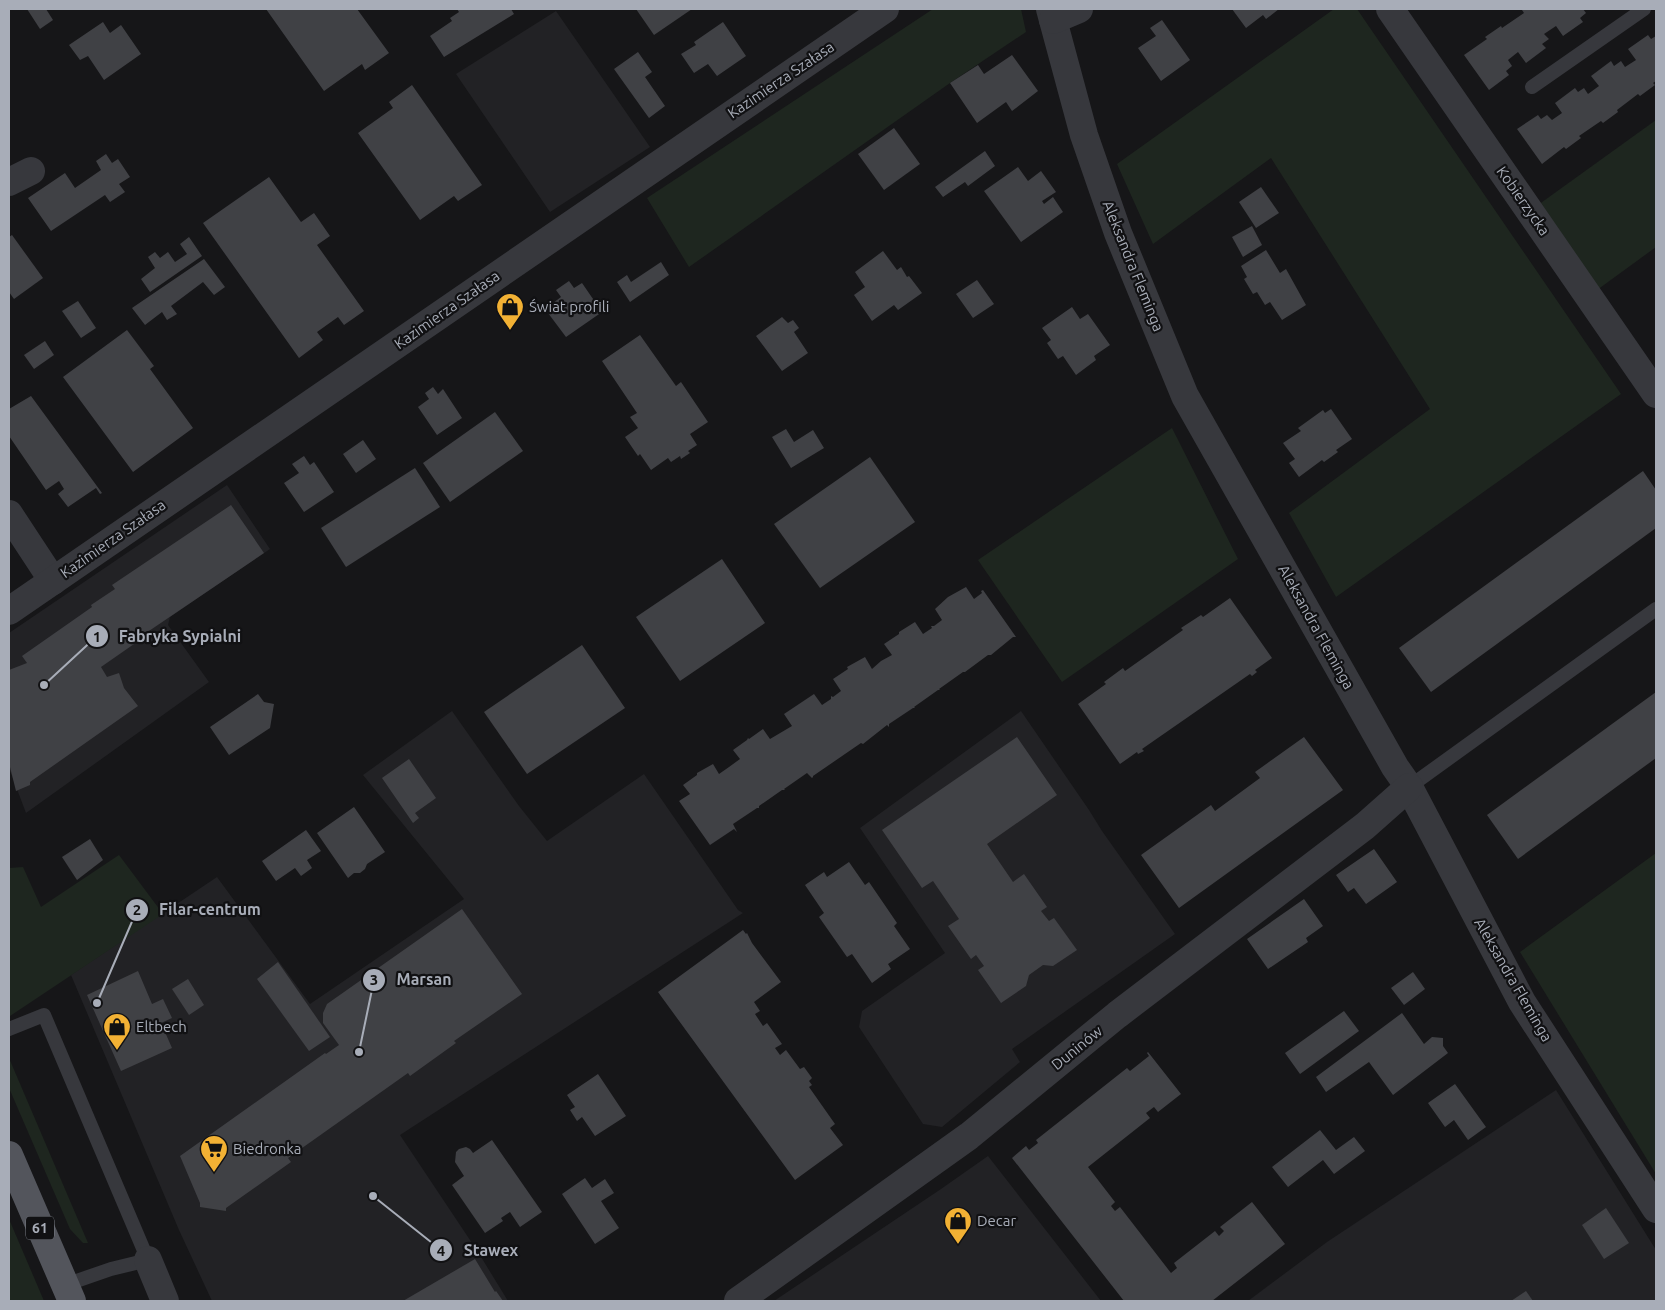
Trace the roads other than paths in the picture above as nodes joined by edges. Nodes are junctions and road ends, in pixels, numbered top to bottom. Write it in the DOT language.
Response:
graph roads {
  1 [pos="885,9"];
  2 [pos="1079,9"];
  3 [pos="1390,9"];
  4 [pos="1644,9"];
  5 [pos="1051,14"];
  6 [pos="1532,88"];
  7 [pos="1656,394"];
  8 [pos="9,514"];
  9 [pos="53,581"];
  10 [pos="1656,609"];
  11 [pos="9,611"];
  12 [pos="1409,787"];
  13 [pos="9,1029"];
  14 [pos="9,1155"];
  15 [pos="1656,1210"];
  16 [pos="148,1260"];
  17 [pos="68,1293"];
  18 [pos="165,1301"];
  19 [pos="740,1301"];
  1 -- 9 [label="street, Kazimierza Szałasa"];
  2 -- 5 [label="street"];
  3 -- 7 [label="street, Kobierzycka"];
  4 -- 6 [label="lane"];
  5 -- 12 [label="street, Aleksandra Fleminga"];
  8 -- 9 [label="street"];
  9 -- 11 [label="street, Kazimierza Szałasa"];
  10 -- 12 [label="lane"];
  12 -- 15 [label="street, Aleksandra Fleminga"];
  12 -- 19 [label="street, Duninów"];
  13 -- 16 [label="lane"];
  14 -- 17 [label="main road, 61"];
  16 -- 17 [label="lane"];
  16 -- 18 [label="street"];
}
